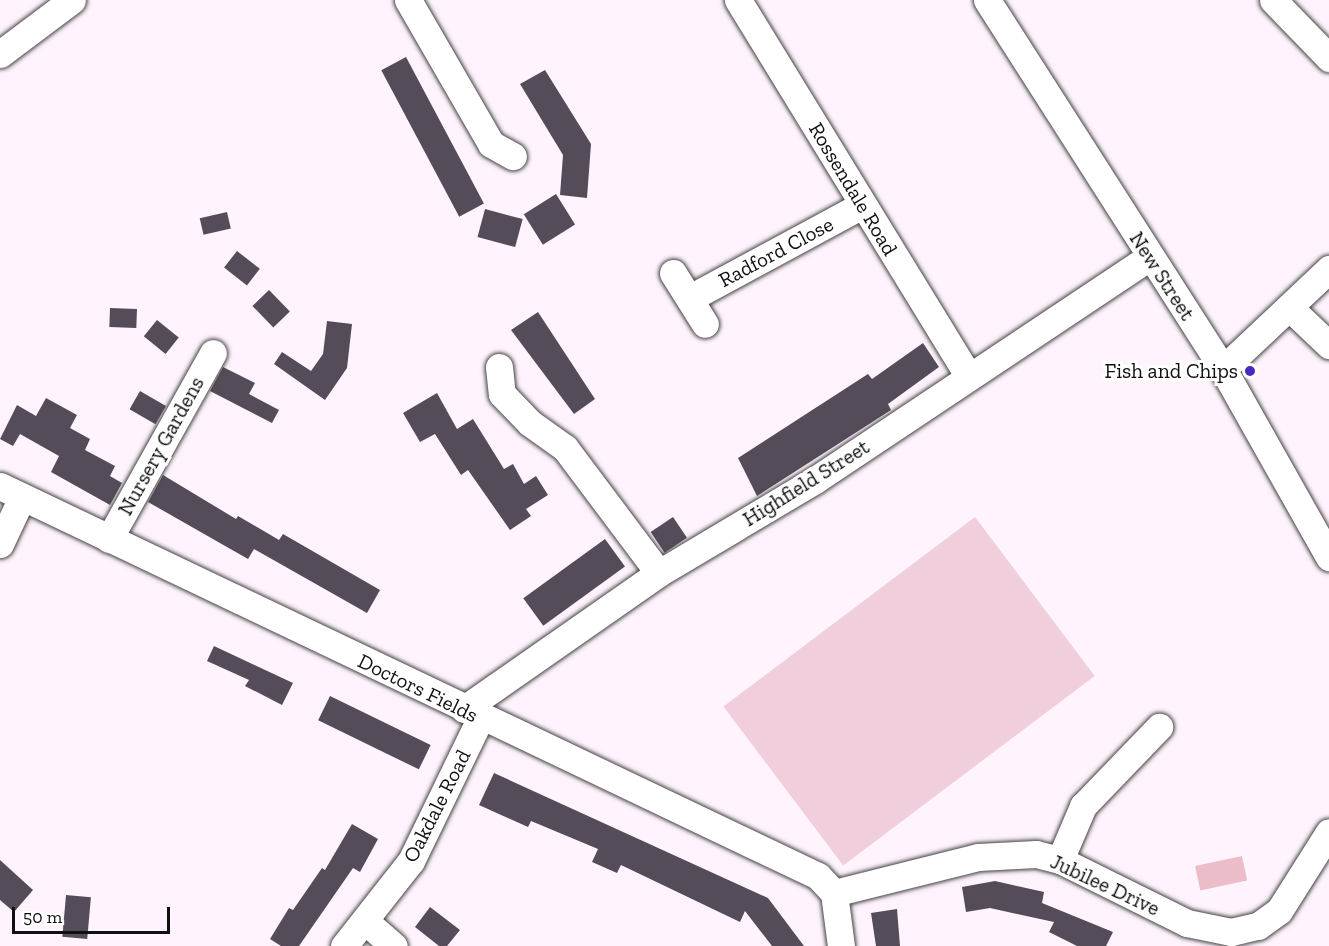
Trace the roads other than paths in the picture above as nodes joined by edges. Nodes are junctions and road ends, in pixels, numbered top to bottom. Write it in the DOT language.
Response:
graph roads {
  1 [pos="72,0"];
  2 [pos="408,0"];
  3 [pos="738,0"];
  4 [pos="987,0"];
  5 [pos="1273,0"];
  6 [pos="0,54"];
  7 [pos="1329,58"];
  8 [pos="513,156"];
  9 [pos="862,205"];
  10 [pos="1149,257"];
  11 [pos="1329,269"];
  12 [pos="673,273"];
  13 [pos="690,298"];
  14 [pos="1290,308"];
  15 [pos="705,324"];
  16 [pos="1329,345"];
  17 [pos="213,353"];
  18 [pos="499,367"];
  19 [pos="1223,369"];
  20 [pos="968,376"];
  21 [pos="11,492"];
  22 [pos="109,539"];
  23 [pos="0,544"];
  24 [pos="1329,557"];
  25 [pos="659,573"];
  26 [pos="472,714"];
  27 [pos="1159,727"];
  28 [pos="1329,832"];
  29 [pos="1060,860"];
  30 [pos="834,893"];
  31 [pos="365,921"];
  32 [pos="344,946"];
  33 [pos="394,946"];
  34 [pos="841,946"];
  1 -- 6 [label="street"];
  2 -- 8 [label="street"];
  3 -- 9 [label="street, Rossendale Road"];
  4 -- 10 [label="street, New Street"];
  5 -- 7 [label="street"];
  9 -- 13 [label="street, Radford Close"];
  9 -- 20 [label="street, Rossendale Road"];
  10 -- 19 [label="street, New Street"];
  10 -- 20 [label="street, Highfield Street"];
  11 -- 14 [label="street"];
  12 -- 13 [label="street"];
  13 -- 15 [label="street"];
  14 -- 16 [label="street"];
  14 -- 19 [label="street"];
  17 -- 22 [label="street, Nursery Gardens"];
  18 -- 25 [label="street"];
  19 -- 24 [label="street, New Street"];
  20 -- 25 [label="street, Highfield Street"];
  21 -- 22 [label="street, Doctors Fields"];
  21 -- 23 [label="street"];
  22 -- 26 [label="street, Doctors Fields"];
  25 -- 26 [label="street, Highfield Street"];
  26 -- 30 [label="street, Doctors Fields"];
  26 -- 31 [label="street, Oakdale Road"];
  27 -- 29 [label="street"];
  28 -- 29 [label="street, Jubilee Drive"];
  29 -- 30 [label="street, Jubilee Drive"];
  30 -- 34 [label="street"];
  31 -- 32 [label="street, Oakdale Road"];
  31 -- 33 [label="street"];
}
